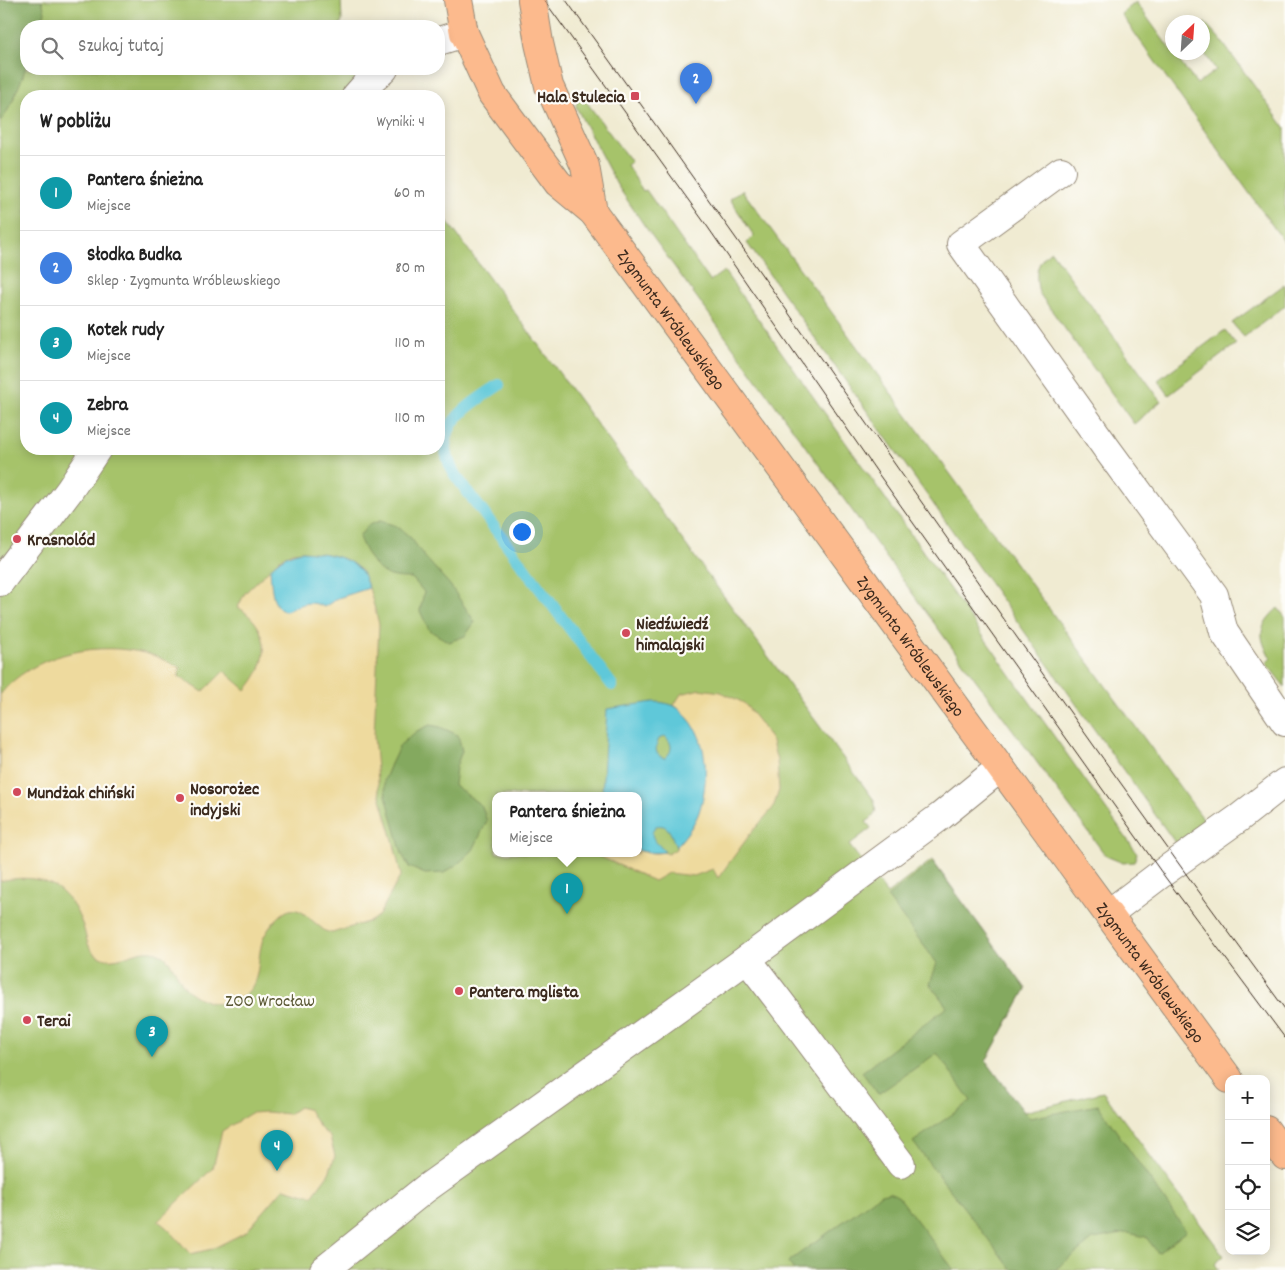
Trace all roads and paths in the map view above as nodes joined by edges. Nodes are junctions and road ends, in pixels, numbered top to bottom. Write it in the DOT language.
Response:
graph roads {
  1 [pos="458,0"];
  2 [pos="532,0"];
  3 [pos="451,37"];
  4 [pos="377,75"];
  5 [pos="361,90"];
  6 [pos="1061,171"];
  7 [pos="593,212"];
  8 [pos="93,455"];
  9 [pos="0,582"];
  10 [pos="1285,722"];
  11 [pos="1000,768"];
  12 [pos="1285,782"];
  13 [pos="1108,914"];
  14 [pos="747,959"];
  15 [pos="1226,1075"];
  16 [pos="1270,1135"];
  17 [pos="1285,1156"];
  18 [pos="901,1164"];
  19 [pos="324,1270"];
  1 -- 3 [label="main road, Zygmunta Wróblewskiego"];
  2 -- 7 [label="main road, Zygmunta Wróblewskiego"];
  3 -- 7 [label="main road, Zygmunta Wróblewskiego"];
  4 -- 5 [label="lane"];
  6 -- 10 [label="lane"];
  7 -- 11 [label="main road, Zygmunta Wróblewskiego"];
  8 -- 9 [label="lane"];
  11 -- 13 [label="main road, Zygmunta Wróblewskiego"];
  11 -- 14 [label="lane"];
  12 -- 13 [label="lane"];
  13 -- 15 [label="main road, Zygmunta Wróblewskiego"];
  14 -- 18 [label="lane"];
  14 -- 19 [label="lane"];
  16 -- 17 [label="main road"];
}
